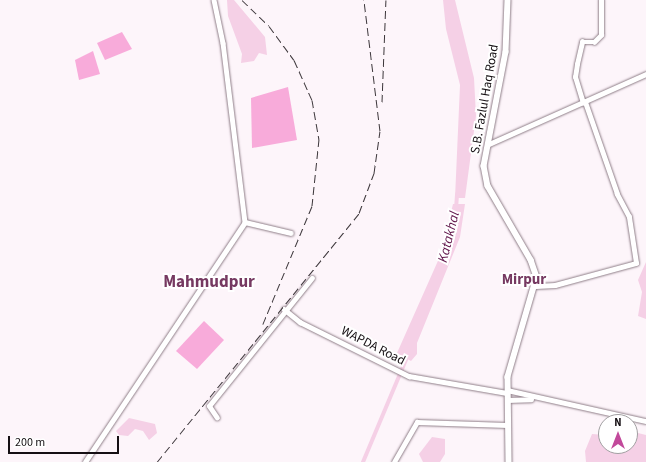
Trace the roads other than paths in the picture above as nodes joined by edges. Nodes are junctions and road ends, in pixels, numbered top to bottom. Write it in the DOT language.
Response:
graph roads {
  1 [pos="214,0"];
  2 [pos="508,0"];
  3 [pos="601,0"];
  4 [pos="646,74"];
  5 [pos="584,102"];
  6 [pos="489,144"];
  7 [pos="245,222"];
  8 [pos="291,233"];
  9 [pos="312,278"];
  10 [pos="536,286"];
  11 [pos="284,308"];
  12 [pos="507,392"];
  13 [pos="534,399"];
  14 [pos="507,400"];
  15 [pos="217,418"];
  16 [pos="646,421"];
  17 [pos="507,425"];
  18 [pos="85,462"];
  19 [pos="394,462"];
  20 [pos="509,462"];
  1 -- 7 [label="street"];
  2 -- 6 [label="main road, S.B. Fazlul Haq Road"];
  3 -- 5 [label="street"];
  4 -- 5 [label="street"];
  5 -- 6 [label="street"];
  5 -- 10 [label="street"];
  6 -- 10 [label="main road, S.B. Fazlul Haq Road"];
  7 -- 8 [label="street"];
  7 -- 18 [label="street"];
  9 -- 11 [label="street"];
  10 -- 12 [label="main road, S.B. Fazlul Haq Road"];
  11 -- 12 [label="street, WAPDA Road"];
  11 -- 15 [label="street"];
  12 -- 13 [label="street, WAPDA Road"];
  12 -- 14 [label="main road, S.B. Fazlul Haq Road"];
  13 -- 14 [label="street, WAPDA Road"];
  13 -- 16 [label="street, WAPDA Road"];
  14 -- 17 [label="main road, S.B. Fazlul Haq Road"];
  17 -- 19 [label="street"];
  17 -- 20 [label="main road, S.B. Fazlul Haq Road"];
}
